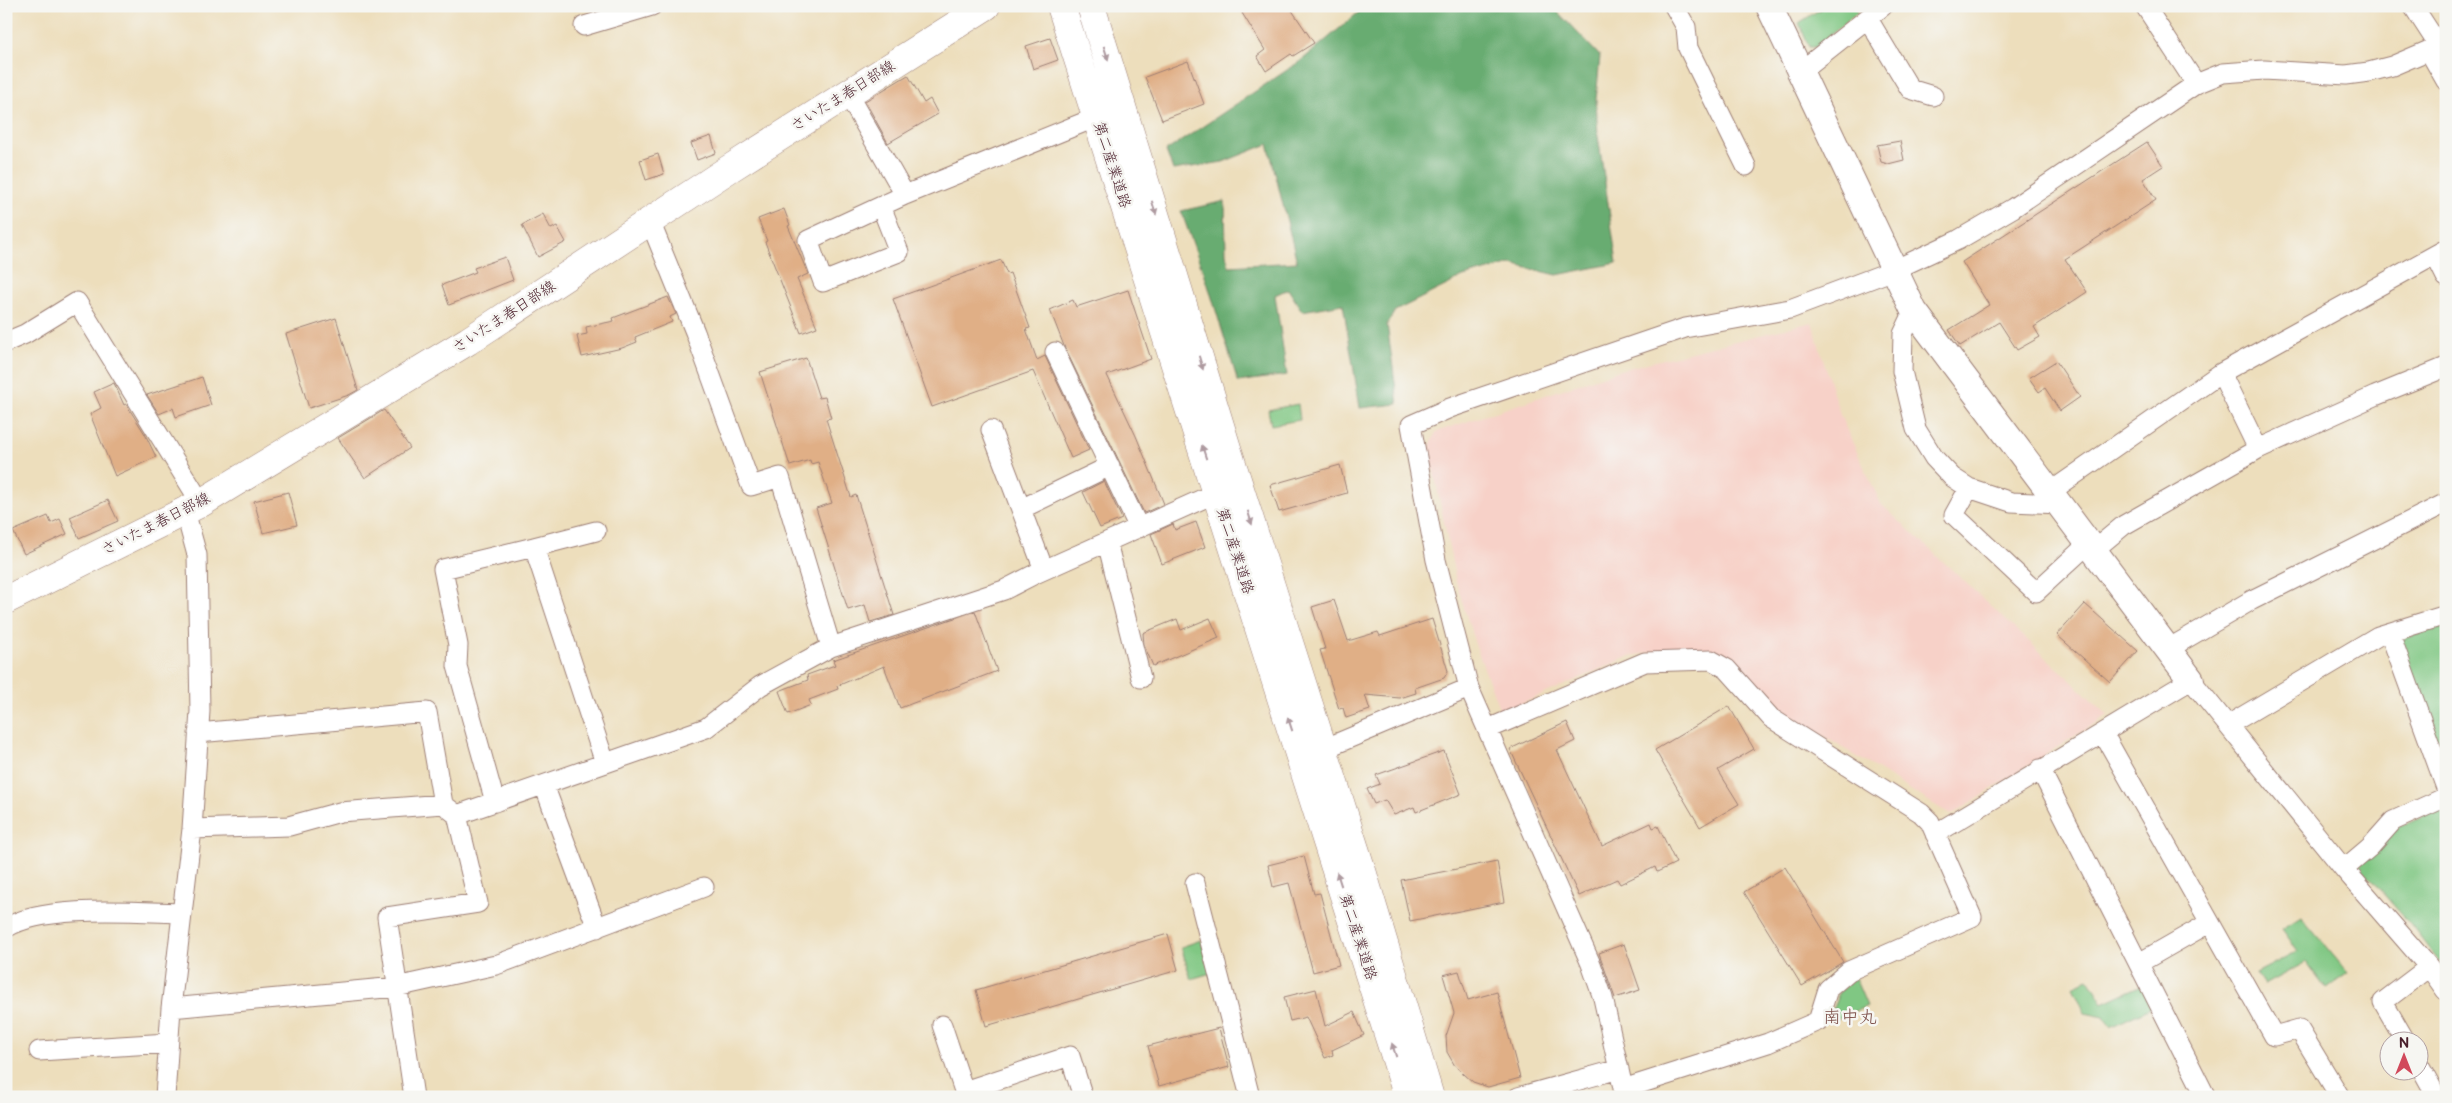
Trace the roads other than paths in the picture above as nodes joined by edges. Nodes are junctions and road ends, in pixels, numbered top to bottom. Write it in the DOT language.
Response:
graph roads {
  1 [pos="652,6"];
  2 [pos="986,6"];
  3 [pos="1061,6"];
  4 [pos="1091,6"];
  5 [pos="1674,6"];
  6 [pos="1769,6"];
  7 [pos="1883,6"];
  8 [pos="2145,6"];
  9 [pos="2413,6"];
  10 [pos="1868,19"];
  11 [pos="584,26"];
  12 [pos="2438,47"];
  13 [pos="1801,71"];
  14 [pos="2446,81"];
  15 [pos="2196,84"];
  16 [pos="848,93"];
  17 [pos="1933,96"];
  18 [pos="1097,117"];
  19 [pos="1746,166"];
  20 [pos="905,194"];
  21 [pos="881,206"];
  22 [pos="650,221"];
  23 [pos="2440,252"];
  24 [pos="1894,270"];
  25 [pos="2446,277"];
  26 [pos="1914,311"];
  27 [pos="6,342"];
  28 [pos="1055,352"];
  29 [pos="2446,367"];
  30 [pos="2222,373"];
  31 [pos="991,430"];
  32 [pos="2258,449"];
  33 [pos="1110,466"];
  34 [pos="1228,488"];
  35 [pos="1969,488"];
  36 [pos="2055,498"];
  37 [pos="2446,503"];
  38 [pos="193,507"];
  39 [pos="1021,510"];
  40 [pos="1139,528"];
  41 [pos="596,531"];
  42 [pos="1107,542"];
  43 [pos="534,547"];
  44 [pos="2092,547"];
  45 [pos="1044,570"];
  46 [pos="6,600"];
  47 [pos="2446,615"];
  48 [pos="2390,634"];
  49 [pos="831,647"];
  50 [pos="2168,649"];
  51 [pos="1141,678"];
  52 [pos="2191,680"];
  53 [pos="1469,688"];
  54 [pos="2228,725"];
  55 [pos="1488,729"];
  56 [pos="198,732"];
  57 [pos="2102,732"];
  58 [pos="1312,754"];
  59 [pos="605,763"];
  60 [pos="2040,769"];
  61 [pos="544,784"];
  62 [pos="2446,788"];
  63 [pos="2446,797"];
  64 [pos="495,802"];
  65 [pos="450,810"];
  66 [pos="192,829"];
  67 [pos="1935,834"];
  68 [pos="2344,869"];
  69 [pos="1194,883"];
  70 [pos="704,887"];
  71 [pos="182,913"];
  72 [pos="2209,923"];
  73 [pos="6,928"];
  74 [pos="597,928"];
  75 [pos="2139,963"];
  76 [pos="2429,967"];
  77 [pos="396,987"];
  78 [pos="2446,991"];
  79 [pos="171,1008"];
  80 [pos="942,1025"];
  81 [pos="2399,1030"];
  82 [pos="168,1044"];
  83 [pos="39,1052"];
  84 [pos="1618,1069"];
  85 [pos="2428,1080"];
  86 [pos="1624,1093"];
  87 [pos="965,1094"];
  88 [pos="165,1097"];
  89 [pos="414,1097"];
  90 [pos="1083,1097"];
  91 [pos="1250,1097"];
  92 [pos="1408,1097"];
  93 [pos="1430,1097"];
  94 [pos="1518,1097"];
  95 [pos="2206,1097"];
  96 [pos="2340,1097"];
  97 [pos="2437,1097"];
  1 -- 11 [label="street"];
  2 -- 16 [label="main road, さいたま春日部線"];
  3 -- 18 [label="main road, 第二産業道路"];
  4 -- 34 [label="main road, 第二産業道路, one-way"];
  5 -- 19 [label="street"];
  6 -- 13 [label="street"];
  7 -- 10 [label="street"];
  8 -- 15 [label="street"];
  9 -- 12 [label="street"];
  10 -- 13 [label="street"];
  10 -- 17 [label="street"];
  12 -- 14 [label="street"];
  12 -- 15 [label="street"];
  13 -- 24 [label="street"];
  15 -- 24 [label="street"];
  16 -- 20 [label="street"];
  16 -- 22 [label="main road, さいたま春日部線"];
  18 -- 20 [label="street"];
  34 -- 18 [label="main road, 第二産業道路, one-way"];
  20 -- 21 [label="street"];
  21 -- 21 [label="street"];
  22 -- 38 [label="main road, さいたま春日部線"];
  22 -- 49 [label="street"];
  23 -- 25 [label="street"];
  23 -- 30 [label="street"];
  24 -- 26 [label="street"];
  24 -- 53 [label="street"];
  26 -- 35 [label="street"];
  26 -- 36 [label="street"];
  27 -- 38 [label="street"];
  28 -- 33 [label="street"];
  29 -- 32 [label="street"];
  30 -- 32 [label="street"];
  30 -- 36 [label="street"];
  31 -- 39 [label="street"];
  32 -- 44 [label="street"];
  33 -- 39 [label="street"];
  33 -- 40 [label="street"];
  34 -- 40 [label="street"];
  34 -- 58 [label="main road, 第二産業道路"];
  35 -- 36 [label="street"];
  35 -- 44 [label="street"];
  36 -- 44 [label="street"];
  37 -- 50 [label="street"];
  38 -- 46 [label="main road, さいたま春日部線"];
  38 -- 56 [label="street"];
  39 -- 45 [label="street"];
  40 -- 42 [label="street"];
  41 -- 43 [label="street"];
  42 -- 45 [label="street"];
  42 -- 51 [label="street"];
  43 -- 59 [label="street"];
  43 -- 64 [label="street"];
  44 -- 50 [label="street"];
  45 -- 49 [label="street"];
  47 -- 48 [label="street"];
  48 -- 54 [label="street"];
  48 -- 62 [label="street"];
  49 -- 59 [label="street"];
  50 -- 52 [label="street"];
  52 -- 54 [label="street"];
  52 -- 57 [label="street"];
  53 -- 55 [label="street"];
  53 -- 58 [label="street"];
  54 -- 68 [label="street"];
  55 -- 67 [label="street"];
  55 -- 84 [label="street"];
  56 -- 65 [label="street"];
  56 -- 66 [label="street"];
  57 -- 60 [label="street"];
  57 -- 72 [label="street"];
  92 -- 58 [label="main road, 第二産業道路, one-way"];
  58 -- 93 [label="main road, 第二産業道路"];
  59 -- 61 [label="street"];
  60 -- 67 [label="street"];
  60 -- 75 [label="street"];
  61 -- 64 [label="street"];
  61 -- 74 [label="street"];
  63 -- 68 [label="street"];
  64 -- 65 [label="street"];
  65 -- 66 [label="street"];
  65 -- 77 [label="street"];
  66 -- 71 [label="street"];
  67 -- 86 [label="street"];
  68 -- 76 [label="street"];
  69 -- 91 [label="street"];
  70 -- 74 [label="street"];
  71 -- 73 [label="street"];
  71 -- 79 [label="street"];
  72 -- 75 [label="street"];
  72 -- 96 [label="street"];
  74 -- 77 [label="street"];
  75 -- 95 [label="street"];
  76 -- 78 [label="street"];
  76 -- 81 [label="street"];
  77 -- 79 [label="street"];
  77 -- 89 [label="street"];
  79 -- 82 [label="street"];
  80 -- 87 [label="street"];
  82 -- 83 [label="street"];
  82 -- 88 [label="street"];
  84 -- 86 [label="street"];
  84 -- 94 [label="street"];
  85 -- 97 [label="street"];
  87 -- 90 [label="street"];
}
